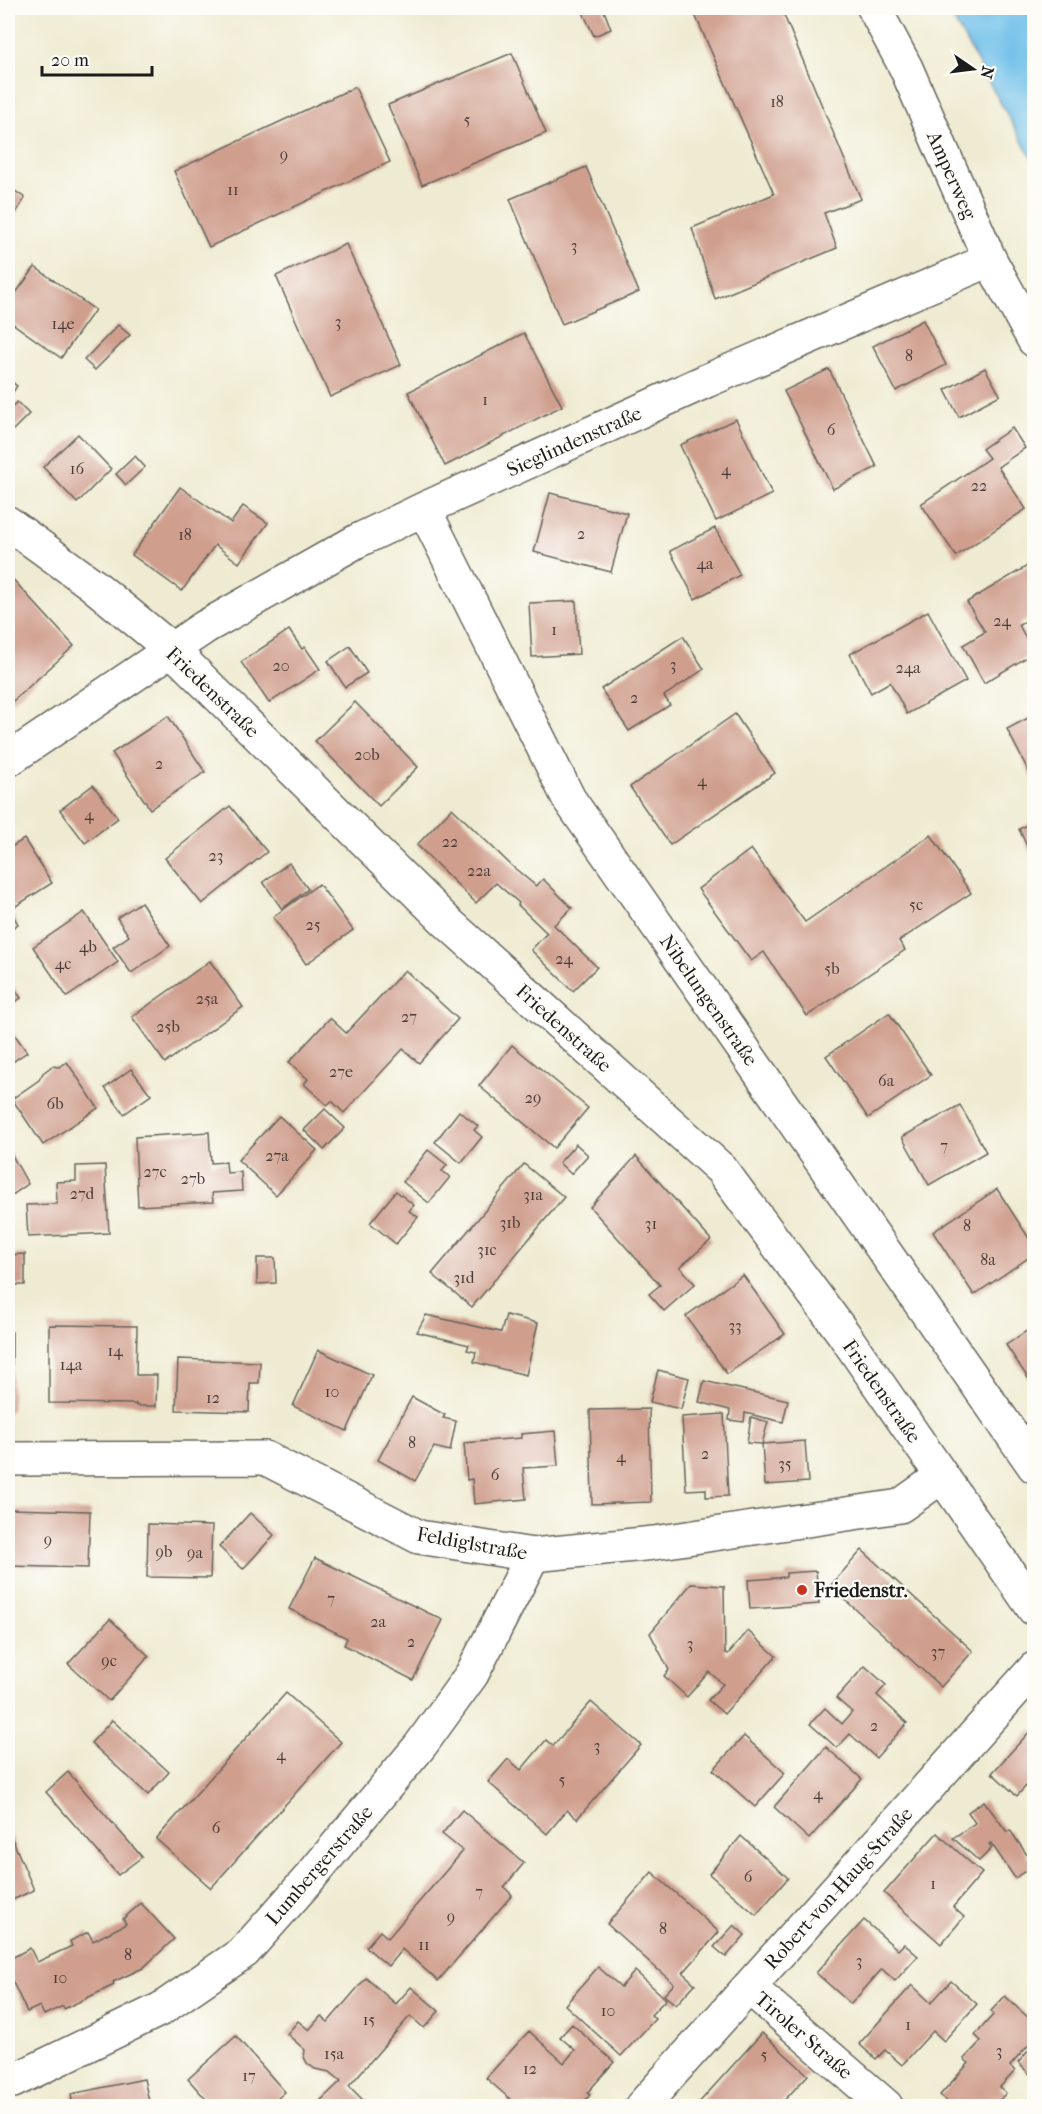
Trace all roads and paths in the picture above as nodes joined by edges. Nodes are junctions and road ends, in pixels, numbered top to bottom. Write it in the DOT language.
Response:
graph roads {
  1 [pos="874,8"];
  2 [pos="990,260"];
  3 [pos="1035,340"];
  4 [pos="424,509"];
  5 [pos="8,523"];
  6 [pos="171,649"];
  7 [pos="8,760"];
  8 [pos="8,1459"];
  9 [pos="1035,1466"];
  10 [pos="941,1477"];
  11 [pos="533,1555"];
  12 [pos="1029,1588"];
  13 [pos="1035,1669"];
  14 [pos="749,1987"];
  15 [pos="15,2085"];
  16 [pos="642,2106"];
  17 [pos="886,2106"];
  1 -- 2 [label="street, Amperweg"];
  2 -- 3 [label="street, Amperweg"];
  2 -- 4 [label="street, Sieglindenstraße"];
  4 -- 6 [label="street, Sieglindenstraße"];
  4 -- 9 [label="street, Nibelungenstraße"];
  5 -- 6 [label="street, Friedenstraße"];
  6 -- 7 [label="street, Sieglindenstraße"];
  6 -- 10 [label="street, Friedenstraße"];
  8 -- 11 [label="street, Feldiglstraße"];
  10 -- 11 [label="street, Feldiglstraße"];
  10 -- 12 [label="street, Friedenstraße"];
  11 -- 15 [label="street, Lumbergerstraße"];
  13 -- 14 [label="street, Robert-von-Haug-Straße"];
  14 -- 16 [label="street, Robert-von-Haug-Straße"];
  14 -- 17 [label="street, Tiroler Straße"];
}
